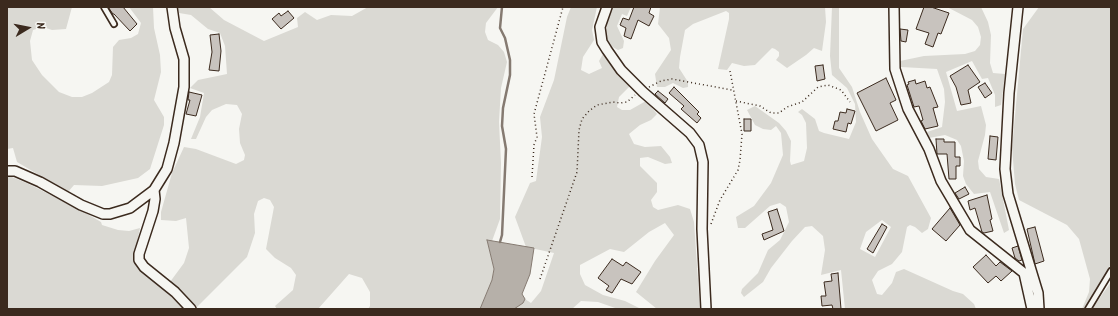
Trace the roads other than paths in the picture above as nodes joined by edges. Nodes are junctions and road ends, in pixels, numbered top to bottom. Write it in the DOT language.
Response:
graph roads {
  1 [pos="104,7"];
  2 [pos="172,7"];
  3 [pos="607,7"];
  4 [pos="894,7"];
  5 [pos="1018,7"];
  6 [pos="114,24"];
  7 [pos="7,171"];
  8 [pos="154,190"];
  9 [pos="1111,271"];
  10 [pos="191,309"];
  11 [pos="706,309"];
  12 [pos="1032,309"];
  13 [pos="1039,309"];
  14 [pos="1088,309"];
  1 -- 6 [label="lane"];
  2 -- 8 [label="street"];
  3 -- 11 [label="street"];
  4 -- 12 [label="street"];
  5 -- 13 [label="street"];
  7 -- 8 [label="street"];
  8 -- 10 [label="street"];
  9 -- 14 [label="lane"];
}
